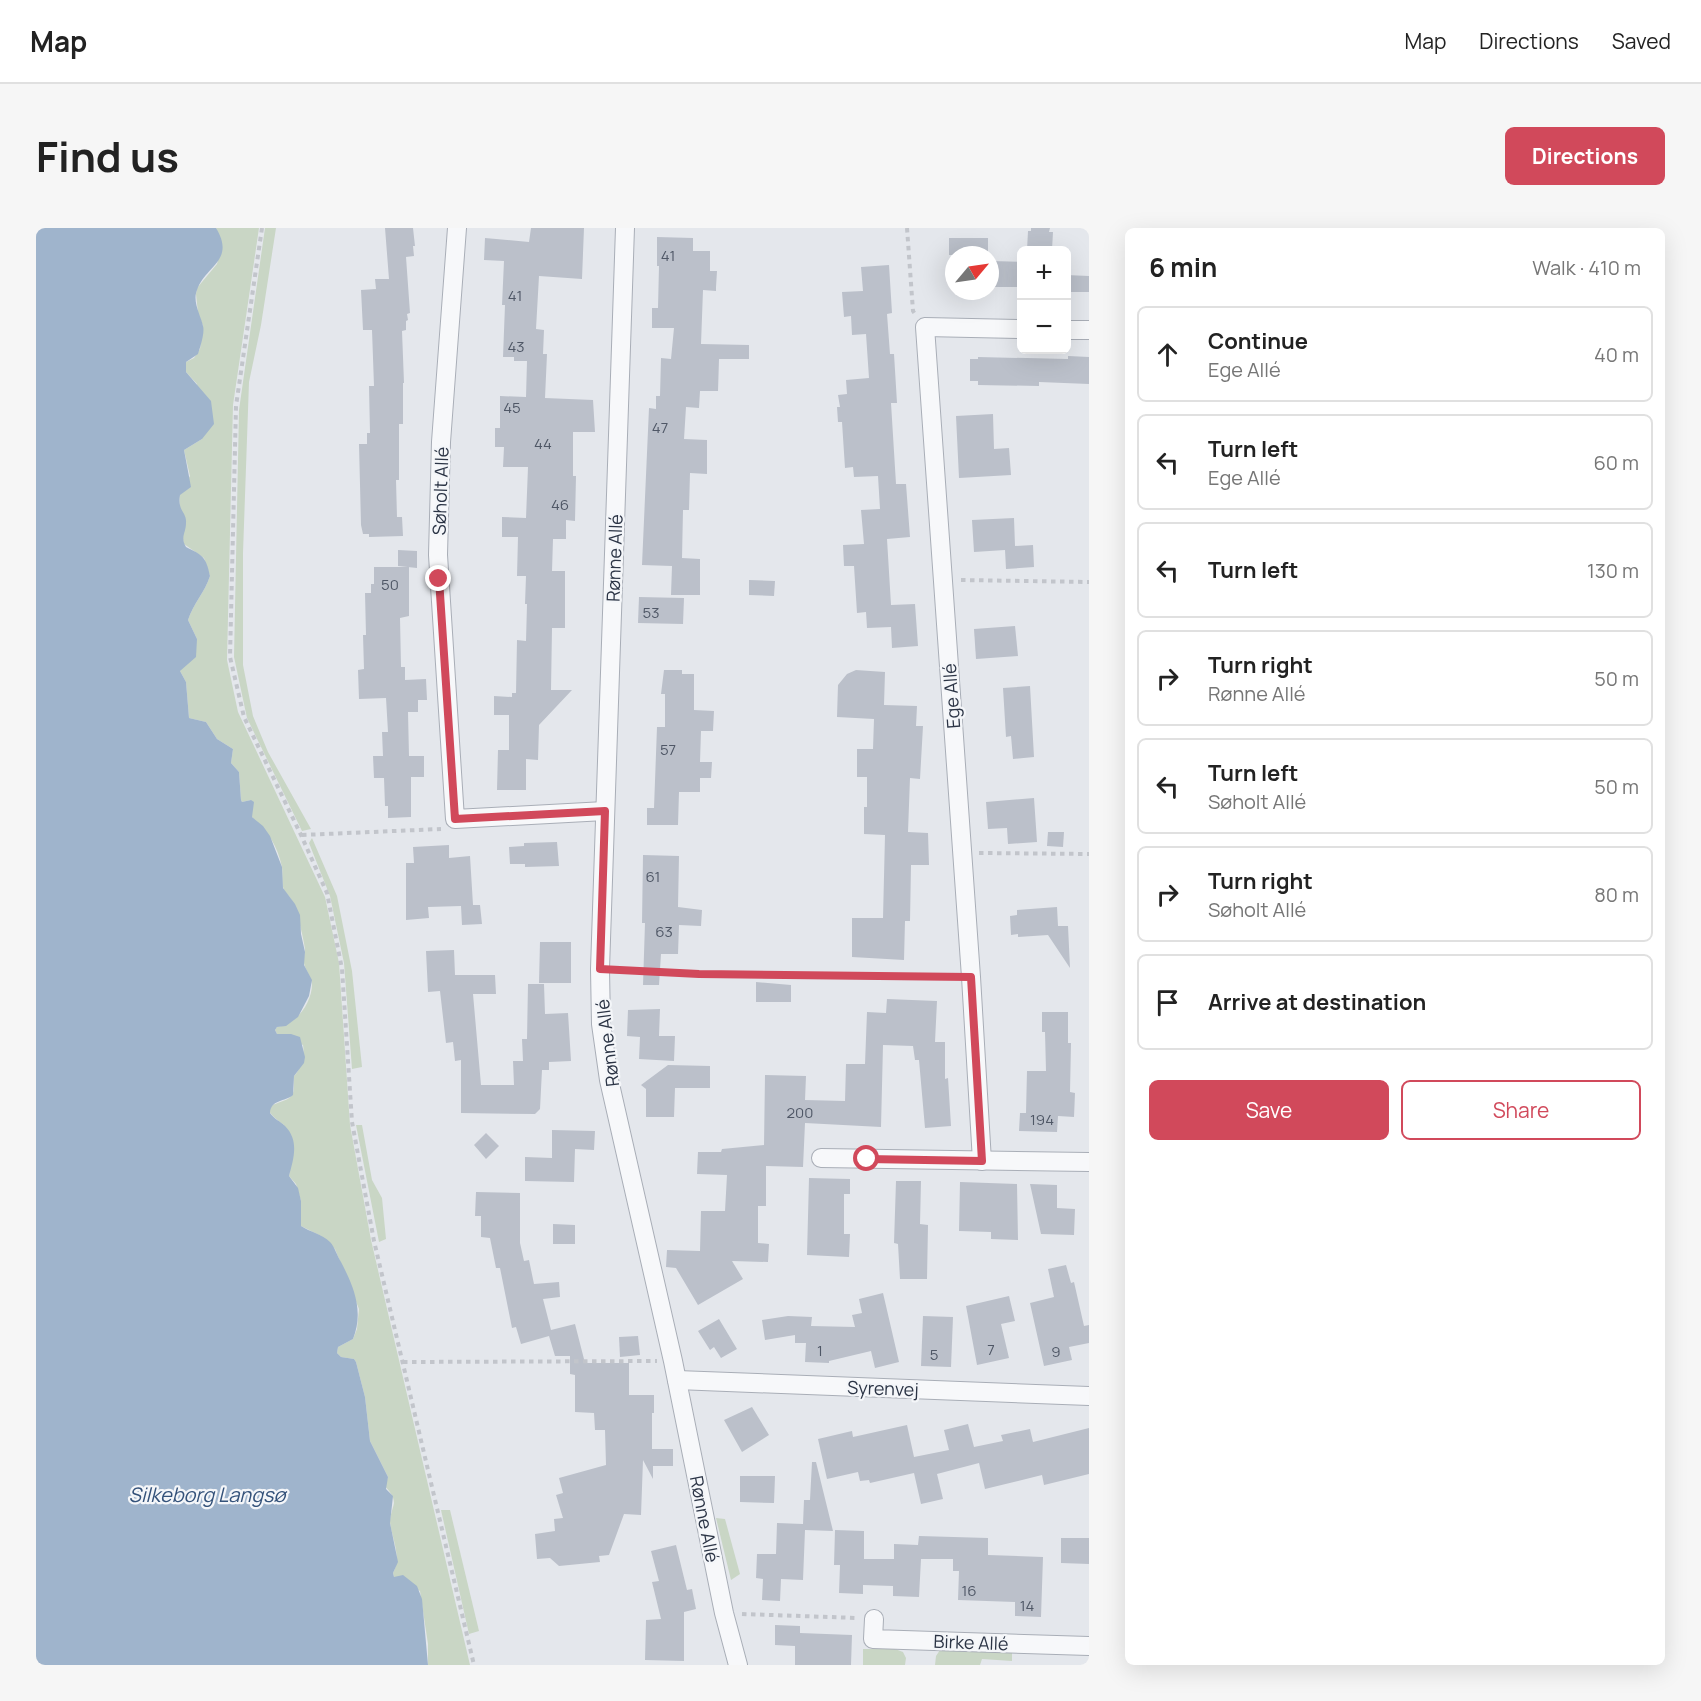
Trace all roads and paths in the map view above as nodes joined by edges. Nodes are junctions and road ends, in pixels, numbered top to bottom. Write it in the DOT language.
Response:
graph roads {
  1 [pos="262,228"];
  2 [pos="457,228"];
  3 [pos="625,228"];
  4 [pos="907,228"];
  5 [pos="925,327"];
  6 [pos="1017,329"];
  7 [pos="1071,330"];
  8 [pos="1089,330"];
  9 [pos="943,580"];
  10 [pos="1089,582"];
  11 [pos="605,811"];
  12 [pos="455,819"];
  13 [pos="301,835"];
  14 [pos="962,852"];
  15 [pos="1089,854"];
  16 [pos="600,969"];
  17 [pos="971,977"];
  18 [pos="821,1158"];
  19 [pos="982,1161"];
  20 [pos="1089,1162"];
  21 [pos="673,1361"];
  22 [pos="403,1362"];
  23 [pos="677,1380"];
  24 [pos="1089,1396"];
  25 [pos="724,1613"];
  26 [pos="874,1619"];
  27 [pos="1089,1646"];
  28 [pos="474,1665"];
  29 [pos="738,1665"];
  1 -- 13 [label="path"];
  2 -- 12 [label="street, Søholt Allé"];
  3 -- 11 [label="street, Rønne Allé"];
  4 -- 5 [label="path"];
  5 -- 6 [label="street"];
  5 -- 9 [label="street, Ege Allé"];
  7 -- 8 [label="street"];
  9 -- 10 [label="path"];
  9 -- 14 [label="street, Ege Allé"];
  11 -- 12 [label="street"];
  11 -- 16 [label="street, Rønne Allé"];
  12 -- 13 [label="path"];
  13 -- 22 [label="path"];
  14 -- 15 [label="path"];
  14 -- 17 [label="street, Ege Allé"];
  16 -- 17 [label="path"];
  16 -- 21 [label="street, Rønne Allé"];
  17 -- 19 [label="street, Ege Allé"];
  18 -- 19 [label="street"];
  19 -- 20 [label="street"];
  21 -- 22 [label="path"];
  21 -- 23 [label="street, Rønne Allé"];
  22 -- 28 [label="path"];
  23 -- 24 [label="street, Syrenvej"];
  23 -- 25 [label="street, Rønne Allé"];
  25 -- 26 [label="path"];
  25 -- 29 [label="street, Rønne Allé"];
  26 -- 27 [label="street, Birke Allé"];
}
